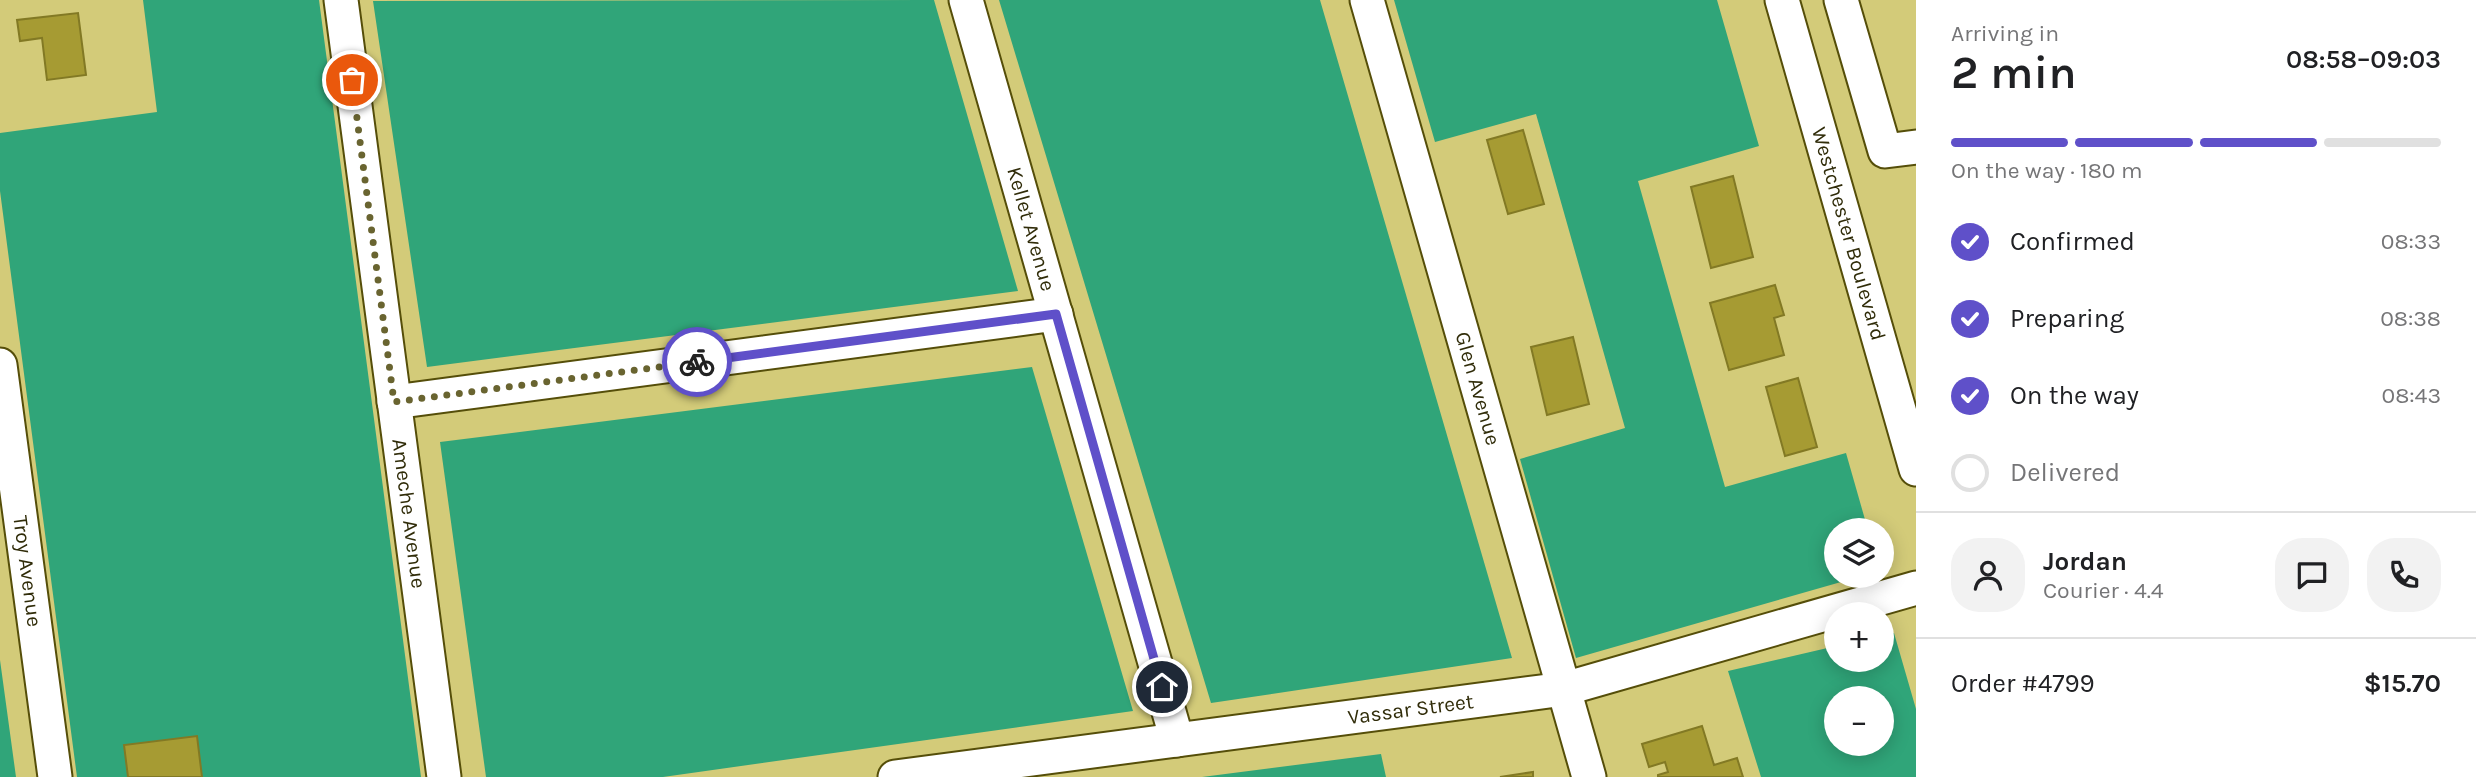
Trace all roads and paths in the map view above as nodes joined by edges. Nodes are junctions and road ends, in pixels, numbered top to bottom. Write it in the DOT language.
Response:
graph roads {
  1 [pos="341,0"];
  2 [pos="966,0"];
  3 [pos="1367,0"];
  4 [pos="1782,0"];
  5 [pos="1841,0"];
  6 [pos="1916,148"];
  7 [pos="1056,314"];
  8 [pos="0,365"];
  9 [pos="394,402"];
  10 [pos="1916,469"];
  11 [pos="1916,588"];
  12 [pos="1564,689"];
  13 [pos="1177,740"];
  14 [pos="55,777"];
  15 [pos="444,777"];
  16 [pos="895,777"];
  17 [pos="1589,777"];
  1 -- 9 [label="street, Ameche Avenue"];
  2 -- 7 [label="street, Kellet Avenue"];
  3 -- 12 [label="street, Glen Avenue"];
  4 -- 10 [label="street, Westchester Boulevard"];
  5 -- 6 [label="street"];
  7 -- 9 [label="street"];
  7 -- 13 [label="street, Kellet Avenue"];
  8 -- 14 [label="street, Troy Avenue"];
  9 -- 15 [label="street, Ameche Avenue"];
  11 -- 12 [label="street, Vassar Street"];
  12 -- 13 [label="street, Vassar Street"];
  12 -- 17 [label="street, Glen Avenue"];
  13 -- 16 [label="street, Vassar Street"];
}
